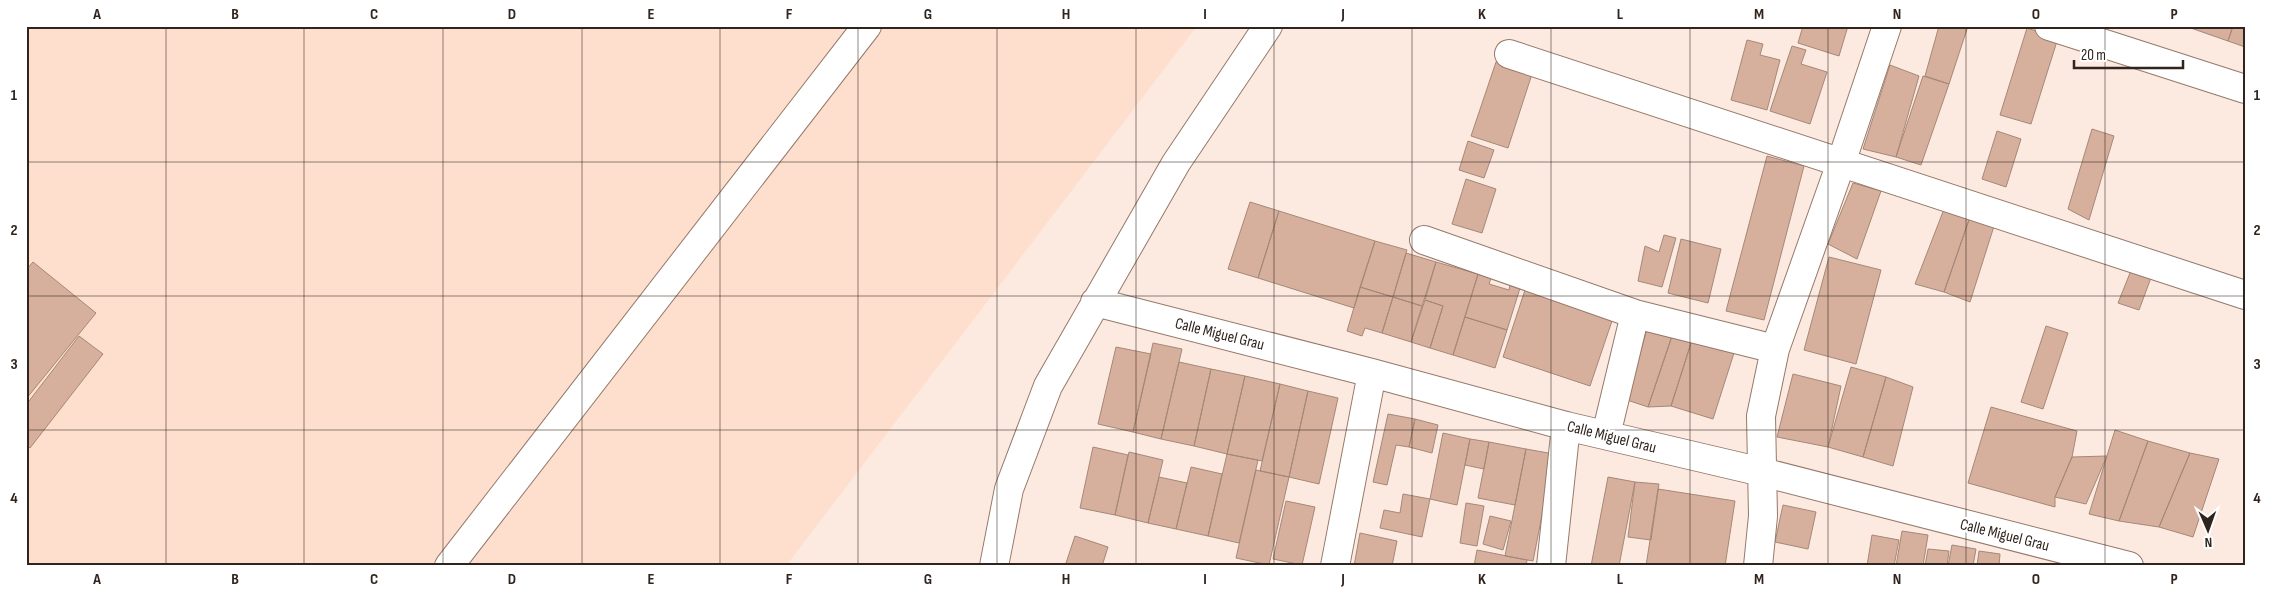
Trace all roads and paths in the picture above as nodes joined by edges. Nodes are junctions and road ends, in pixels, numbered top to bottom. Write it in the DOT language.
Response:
graph roads {
  1 [pos="867,26"];
  2 [pos="1268,26"];
  3 [pos="1887,26"];
  4 [pos="2049,26"];
  5 [pos="1508,54"];
  6 [pos="2245,89"];
  7 [pos="1841,163"];
  8 [pos="1424,240"];
  9 [pos="2245,295"];
  10 [pos="1095,302"];
  11 [pos="1635,314"];
  12 [pos="1775,349"];
  13 [pos="1372,373"];
  14 [pos="1566,426"];
  15 [pos="1606,435"];
  16 [pos="1762,472"];
  17 [pos="449,566"];
  18 [pos="994,566"];
  19 [pos="1335,566"];
  20 [pos="1551,566"];
  21 [pos="1758,566"];
  22 [pos="2129,566"];
  1 -- 17 [label="street"];
  2 -- 10 [label="street"];
  3 -- 7 [label="street"];
  4 -- 6 [label="street"];
  5 -- 7 [label="street"];
  7 -- 9 [label="street"];
  7 -- 12 [label="street"];
  8 -- 11 [label="street"];
  10 -- 13 [label="street, Calle Miguel Grau"];
  10 -- 18 [label="street"];
  11 -- 12 [label="street"];
  11 -- 15 [label="street"];
  12 -- 16 [label="street"];
  13 -- 14 [label="street, Calle Miguel Grau"];
  13 -- 19 [label="street"];
  14 -- 15 [label="street, Calle Miguel Grau"];
  14 -- 20 [label="street"];
  15 -- 16 [label="street, Calle Miguel Grau"];
  16 -- 21 [label="street"];
  16 -- 22 [label="street, Calle Miguel Grau"];
}
